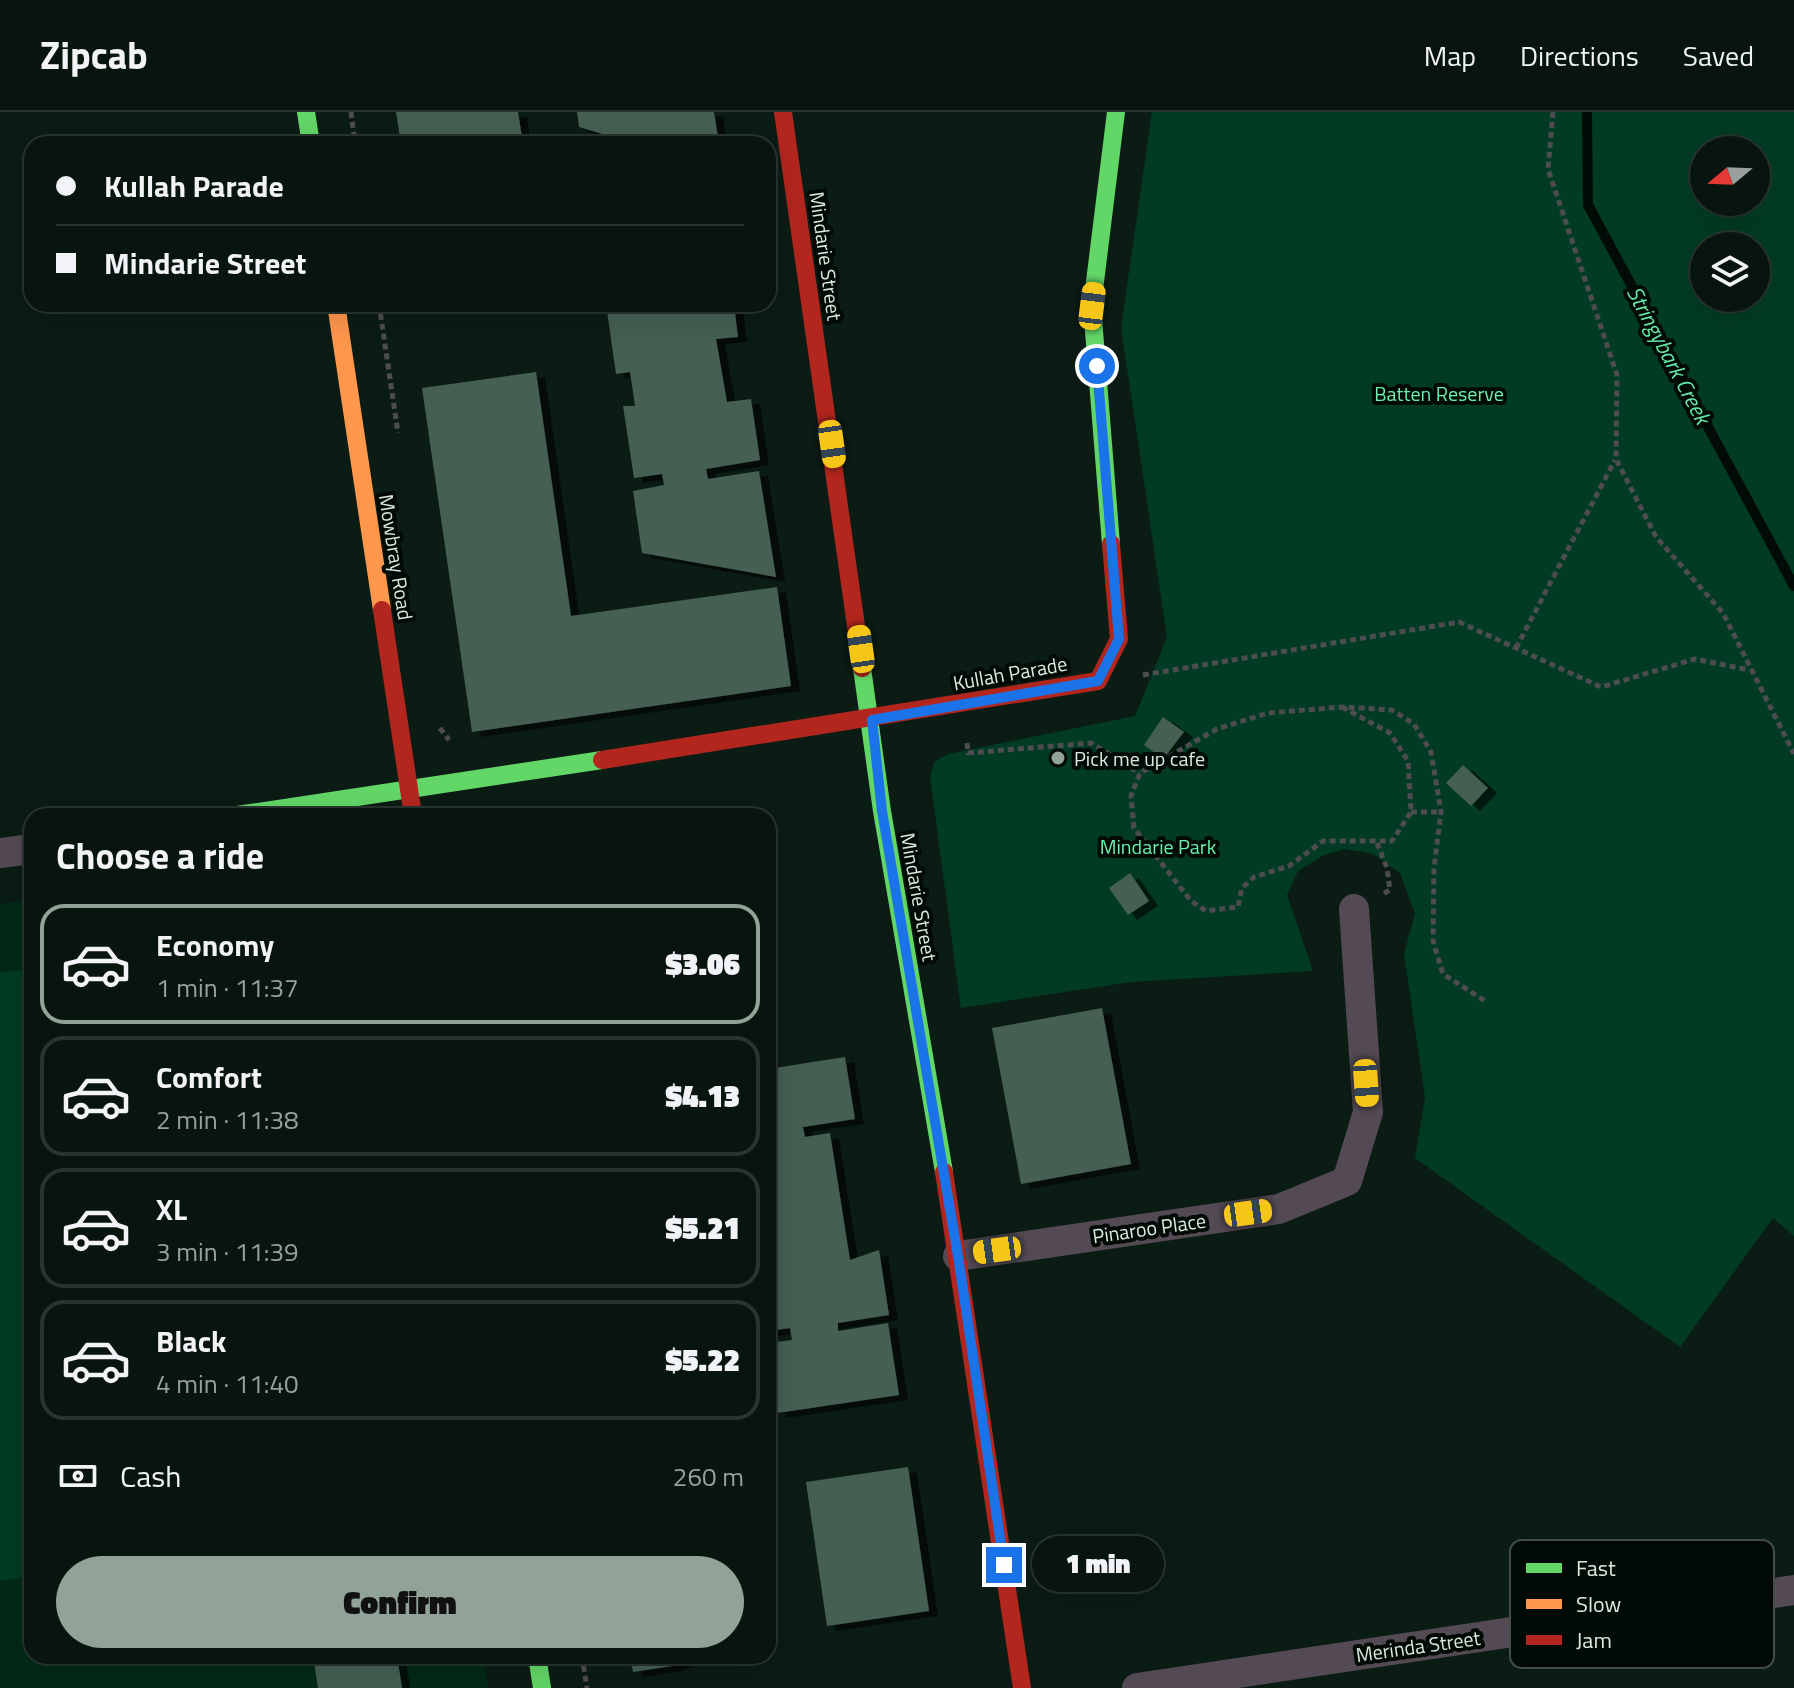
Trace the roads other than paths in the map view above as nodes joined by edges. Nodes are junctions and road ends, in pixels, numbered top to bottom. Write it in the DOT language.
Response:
graph roads {
  1 [pos="306,112"];
  2 [pos="783,112"];
  3 [pos="1116,112"];
  4 [pos="310,136"];
  5 [pos="337,312"];
  6 [pos="872,720"];
  7 [pos="409,792"];
  8 [pos="278,808"];
  9 [pos="412,808"];
  10 [pos="24,850"];
  11 [pos="0,853"];
  12 [pos="1354,909"];
  13 [pos="958,1256"];
  14 [pos="1794,1590"];
  15 [pos="1774,1593"];
  16 [pos="1510,1632"];
  17 [pos="538,1664"];
  18 [pos="542,1688"];
  19 [pos="1022,1688"];
  20 [pos="1137,1688"];
  1 -- 4 [label="street"];
  2 -- 6 [label="street, Mindarie Street"];
  3 -- 6 [label="street, Kullah Parade"];
  5 -- 7 [label="street, Mowbray Road"];
  6 -- 7 [label="street, Kullah Parade"];
  6 -- 13 [label="street, Mindarie Street"];
  7 -- 8 [label="street, Kullah Parade"];
  7 -- 9 [label="street, Mowbray Road"];
  10 -- 11 [label="street"];
  12 -- 13 [label="street, Pinaroo Place"];
  13 -- 19 [label="street, Mindarie Street"];
  14 -- 15 [label="street, Merinda Street"];
  16 -- 20 [label="street, Merinda Street"];
  17 -- 18 [label="street"];
}
